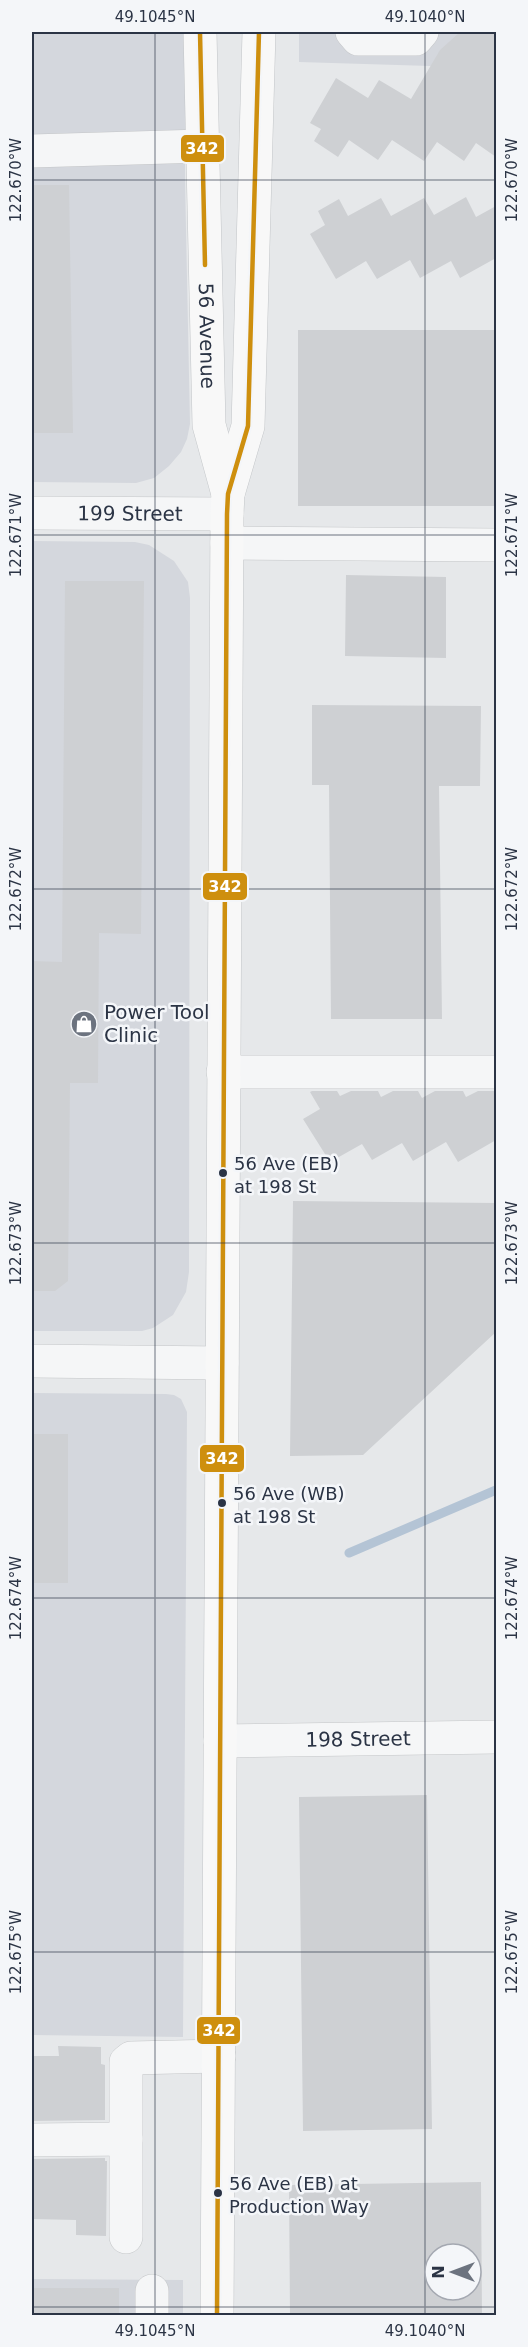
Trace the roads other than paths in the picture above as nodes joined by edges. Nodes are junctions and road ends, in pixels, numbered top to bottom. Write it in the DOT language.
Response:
graph roads {
  1 [pos="200,32"];
  2 [pos="259,32"];
  3 [pos="352,32"];
  4 [pos="422,32"];
  5 [pos="202,138"];
  6 [pos="32,151"];
  7 [pos="256,173"];
  8 [pos="32,513"];
  9 [pos="227,517"];
  10 [pos="496,545"];
  11 [pos="223,1072"];
  12 [pos="496,1072"];
  13 [pos="32,1361"];
  14 [pos="222,1362"];
  15 [pos="496,1737"];
  16 [pos="220,1741"];
  17 [pos="219,2056"];
  18 [pos="126,2139"];
  19 [pos="32,2140"];
  20 [pos="126,2236"];
  21 [pos="217,2316"];
  1 -- 5 [label="main road, 56 Avenue"];
  2 -- 7 [label="main road, 56 Avenue"];
  3 -- 4 [label="street"];
  5 -- 6 [label="street"];
  5 -- 7 [label="main road"];
  5 -- 9 [label="main road, 56 Avenue"];
  7 -- 9 [label="main road, 56 Avenue"];
  8 -- 9 [label="street, 199 Street"];
  9 -- 10 [label="street, 199 Street"];
  9 -- 11 [label="main road, 56 Avenue"];
  11 -- 12 [label="street"];
  11 -- 14 [label="main road, 56 Avenue"];
  13 -- 14 [label="street"];
  14 -- 16 [label="main road, 56 Avenue"];
  15 -- 16 [label="street, 198 Street"];
  16 -- 17 [label="main road, 56 Avenue"];
  17 -- 18 [label="street"];
  17 -- 21 [label="main road, 56 Avenue"];
  18 -- 19 [label="street"];
  18 -- 20 [label="street"];
}
